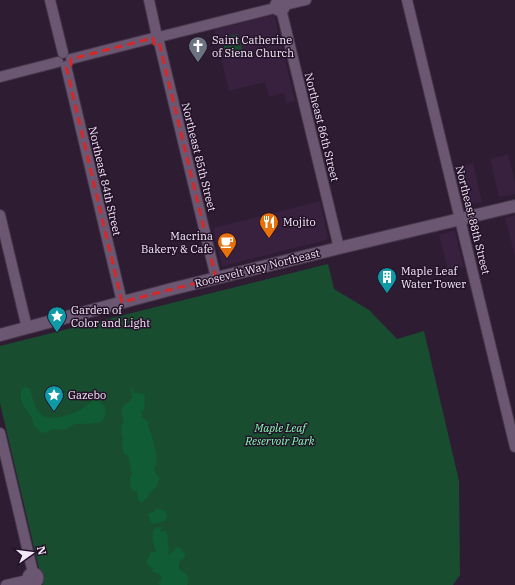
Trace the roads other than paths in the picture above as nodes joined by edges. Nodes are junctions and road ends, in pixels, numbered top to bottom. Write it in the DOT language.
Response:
graph roads {
  1 [pos="50,0"];
  2 [pos="149,0"];
  3 [pos="306,0"];
  4 [pos="407,0"];
  5 [pos="280,5"];
  6 [pos="158,37"];
  7 [pos="64,60"];
  8 [pos="0,77"];
  9 [pos="515,206"];
  10 [pos="0,215"];
  11 [pos="460,219"];
  12 [pos="339,248"];
  13 [pos="216,278"];
  14 [pos="122,302"];
  15 [pos="27,328"];
  16 [pos="0,335"];
  17 [pos="0,433"];
  18 [pos="515,447"];
  19 [pos="3,460"];
  20 [pos="33,580"];
  21 [pos="6,585"];
  1 -- 7 [label="street, Northeast 84th Street"];
  2 -- 6 [label="street, Northeast 85th Street"];
  3 -- 5 [label="street"];
  4 -- 11 [label="street, Northeast 88th Street"];
  5 -- 6 [label="street"];
  5 -- 12 [label="street, Northeast 86th Street"];
  6 -- 7 [label="street"];
  6 -- 13 [label="street, Northeast 85th Street"];
  7 -- 8 [label="street"];
  7 -- 14 [label="street, Northeast 84th Street"];
  9 -- 11 [label="main road, Roosevelt Way Northeast"];
  10 -- 15 [label="street"];
  11 -- 12 [label="main road, Roosevelt Way Northeast"];
  11 -- 18 [label="street, Northeast 88th Street"];
  12 -- 13 [label="main road, Roosevelt Way Northeast"];
  13 -- 14 [label="main road, Roosevelt Way Northeast"];
  14 -- 15 [label="main road, Roosevelt Way Northeast"];
  15 -- 16 [label="main road, Roosevelt Way Northeast"];
  17 -- 19 [label="street"];
  19 -- 20 [label="street"];
  20 -- 21 [label="street"];
}
